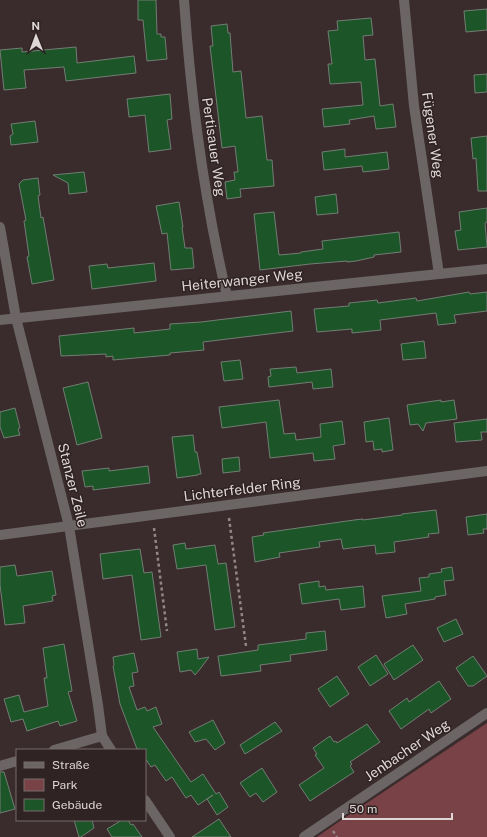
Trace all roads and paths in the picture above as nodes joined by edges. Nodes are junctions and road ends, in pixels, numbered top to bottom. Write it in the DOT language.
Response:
graph roads {
  1 [pos="184,0"];
  2 [pos="404,0"];
  3 [pos="0,227"];
  4 [pos="487,269"];
  5 [pos="439,274"];
  6 [pos="227,296"];
  7 [pos="16,318"];
  8 [pos="0,320"];
  9 [pos="487,471"];
  10 [pos="229,518"];
  11 [pos="69,526"];
  12 [pos="154,528"];
  13 [pos="0,535"];
  14 [pos="167,631"];
  15 [pos="246,646"];
  16 [pos="487,713"];
  17 [pos="102,736"];
  18 [pos="57,749"];
  19 [pos="110,749"];
  20 [pos="16,761"];
  21 [pos="0,766"];
  22 [pos="146,801"];
  23 [pos="170,837"];
  24 [pos="304,837"];
  1 -- 6 [label="street, Pertisauer Weg"];
  2 -- 5 [label="street, Fügener Weg"];
  3 -- 7 [label="street, Stanzer Zeile"];
  4 -- 5 [label="street, Heiterwanger Weg"];
  5 -- 6 [label="street, Heiterwanger Weg"];
  6 -- 7 [label="street, Heiterwanger Weg"];
  7 -- 8 [label="street, Heiterwanger Weg"];
  7 -- 11 [label="street, Stanzer Zeile"];
  9 -- 11 [label="street, Lichterfelder Ring"];
  10 -- 15 [label="path"];
  11 -- 13 [label="street, Lichterfelder Ring"];
  11 -- 17 [label="street, Stanzer Zeile"];
  12 -- 14 [label="path"];
  16 -- 24 [label="street, Jenbacher Weg"];
  17 -- 18 [label="street"];
  17 -- 19 [label="street, Stanzer Zeile"];
  20 -- 21 [label="street"];
  22 -- 23 [label="street"];
}
